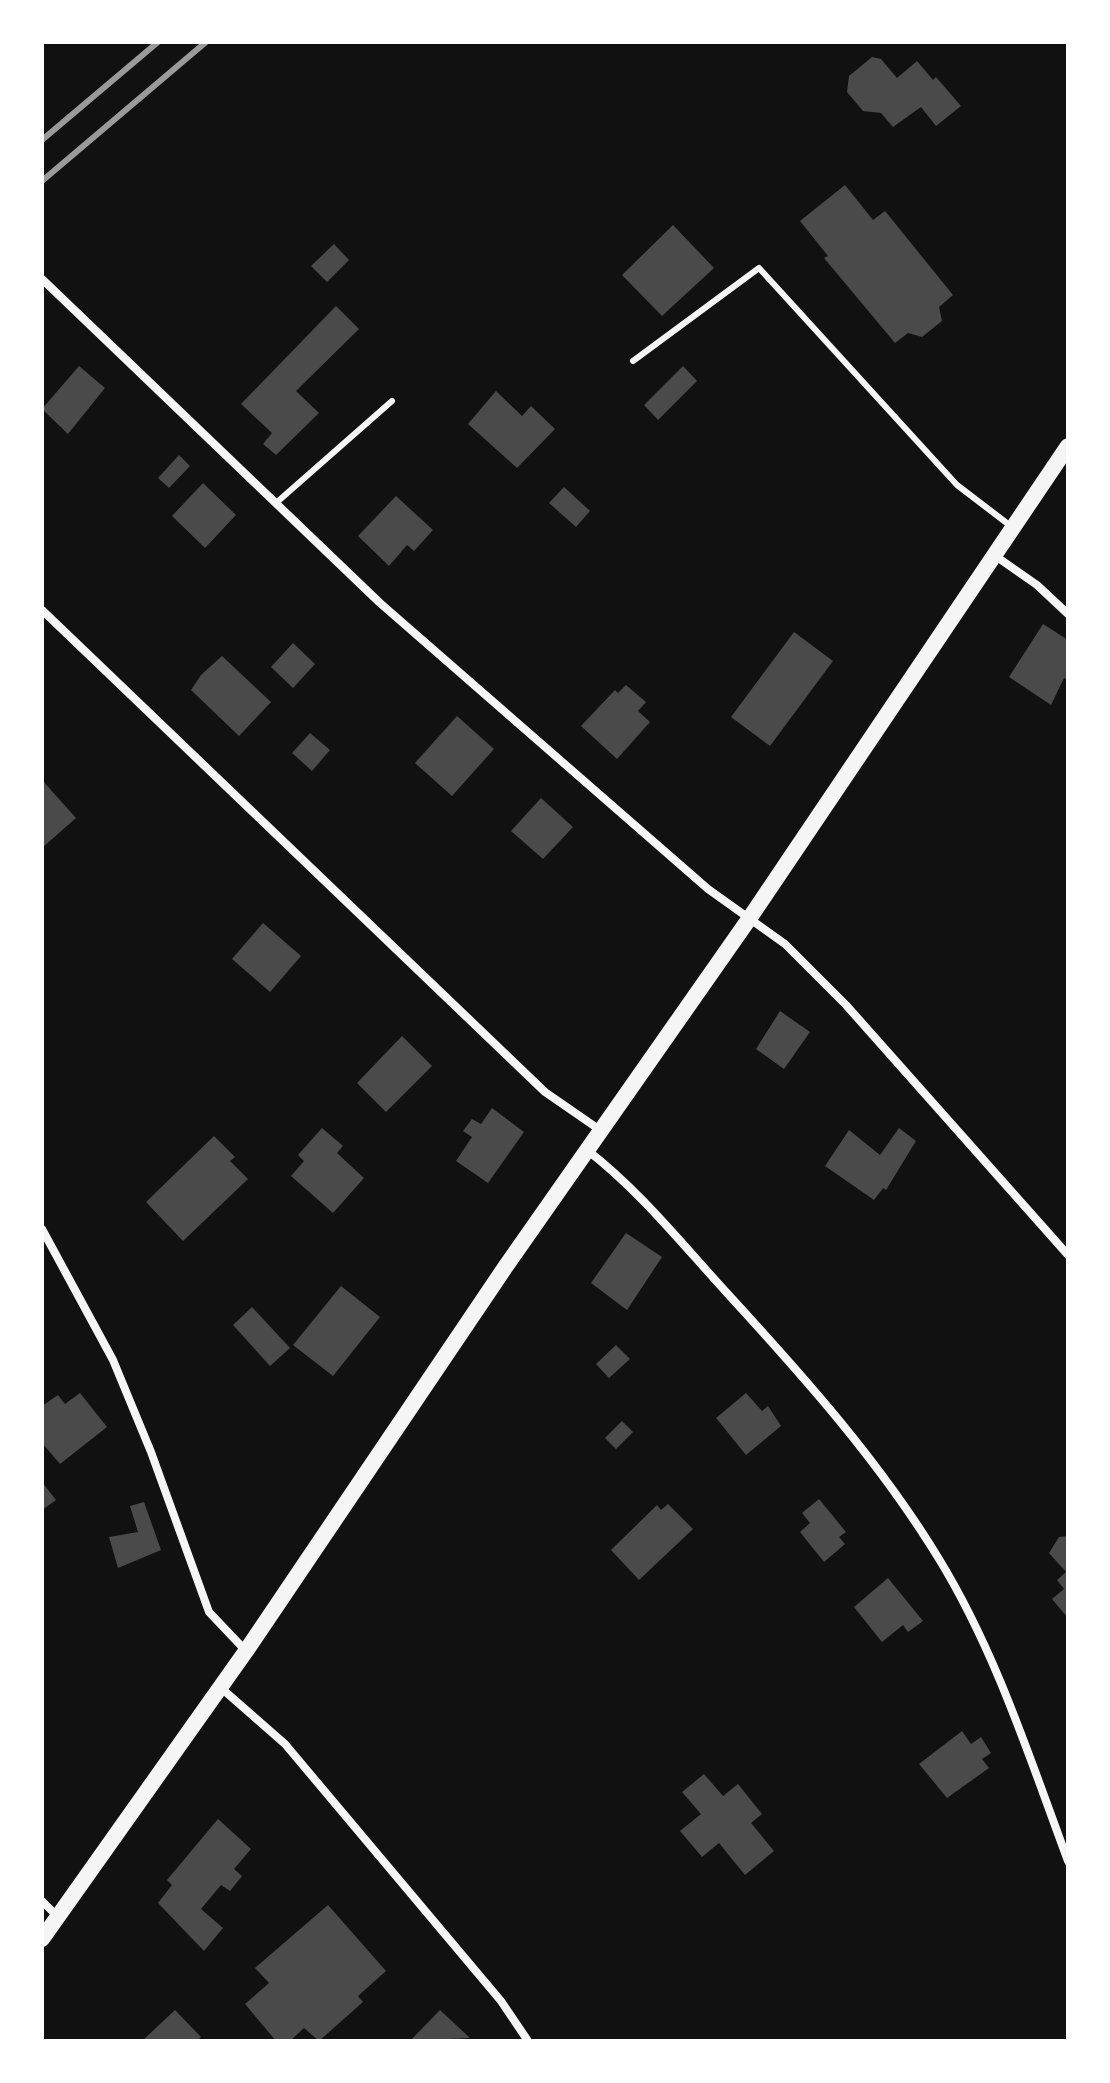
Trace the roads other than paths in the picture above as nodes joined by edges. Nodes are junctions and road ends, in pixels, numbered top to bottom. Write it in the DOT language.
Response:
graph roads {
  1 [pos="42,279"];
  2 [pos="633,361"];
  3 [pos="392,401"];
  4 [pos="1068,446"];
  5 [pos="276,503"];
  6 [pos="1012,527"];
  7 [pos="994,555"];
  8 [pos="42,610"];
  9 [pos="1068,614"];
  10 [pos="749,919"];
  11 [pos="600,1130"];
  12 [pos="587,1150"];
  13 [pos="42,1229"];
  14 [pos="1068,1255"];
  15 [pos="246,1651"];
  16 [pos="219,1687"];
  17 [pos="1068,1861"];
  18 [pos="42,1901"];
  19 [pos="57,1916"];
  20 [pos="42,1939"];
  21 [pos="528,2041"];
  1 -- 5 [label="street"];
  2 -- 6 [label="lane"];
  3 -- 5 [label="lane"];
  4 -- 6 [label="main road"];
  5 -- 10 [label="street"];
  6 -- 7 [label="main road"];
  7 -- 9 [label="street"];
  7 -- 10 [label="main road"];
  8 -- 11 [label="street"];
  10 -- 11 [label="main road"];
  10 -- 14 [label="street"];
  11 -- 12 [label="main road"];
  12 -- 15 [label="main road"];
  12 -- 17 [label="street"];
  13 -- 15 [label="street"];
  15 -- 16 [label="main road"];
  16 -- 19 [label="main road"];
  16 -- 21 [label="street"];
  18 -- 19 [label="street"];
  19 -- 20 [label="main road"];
}
